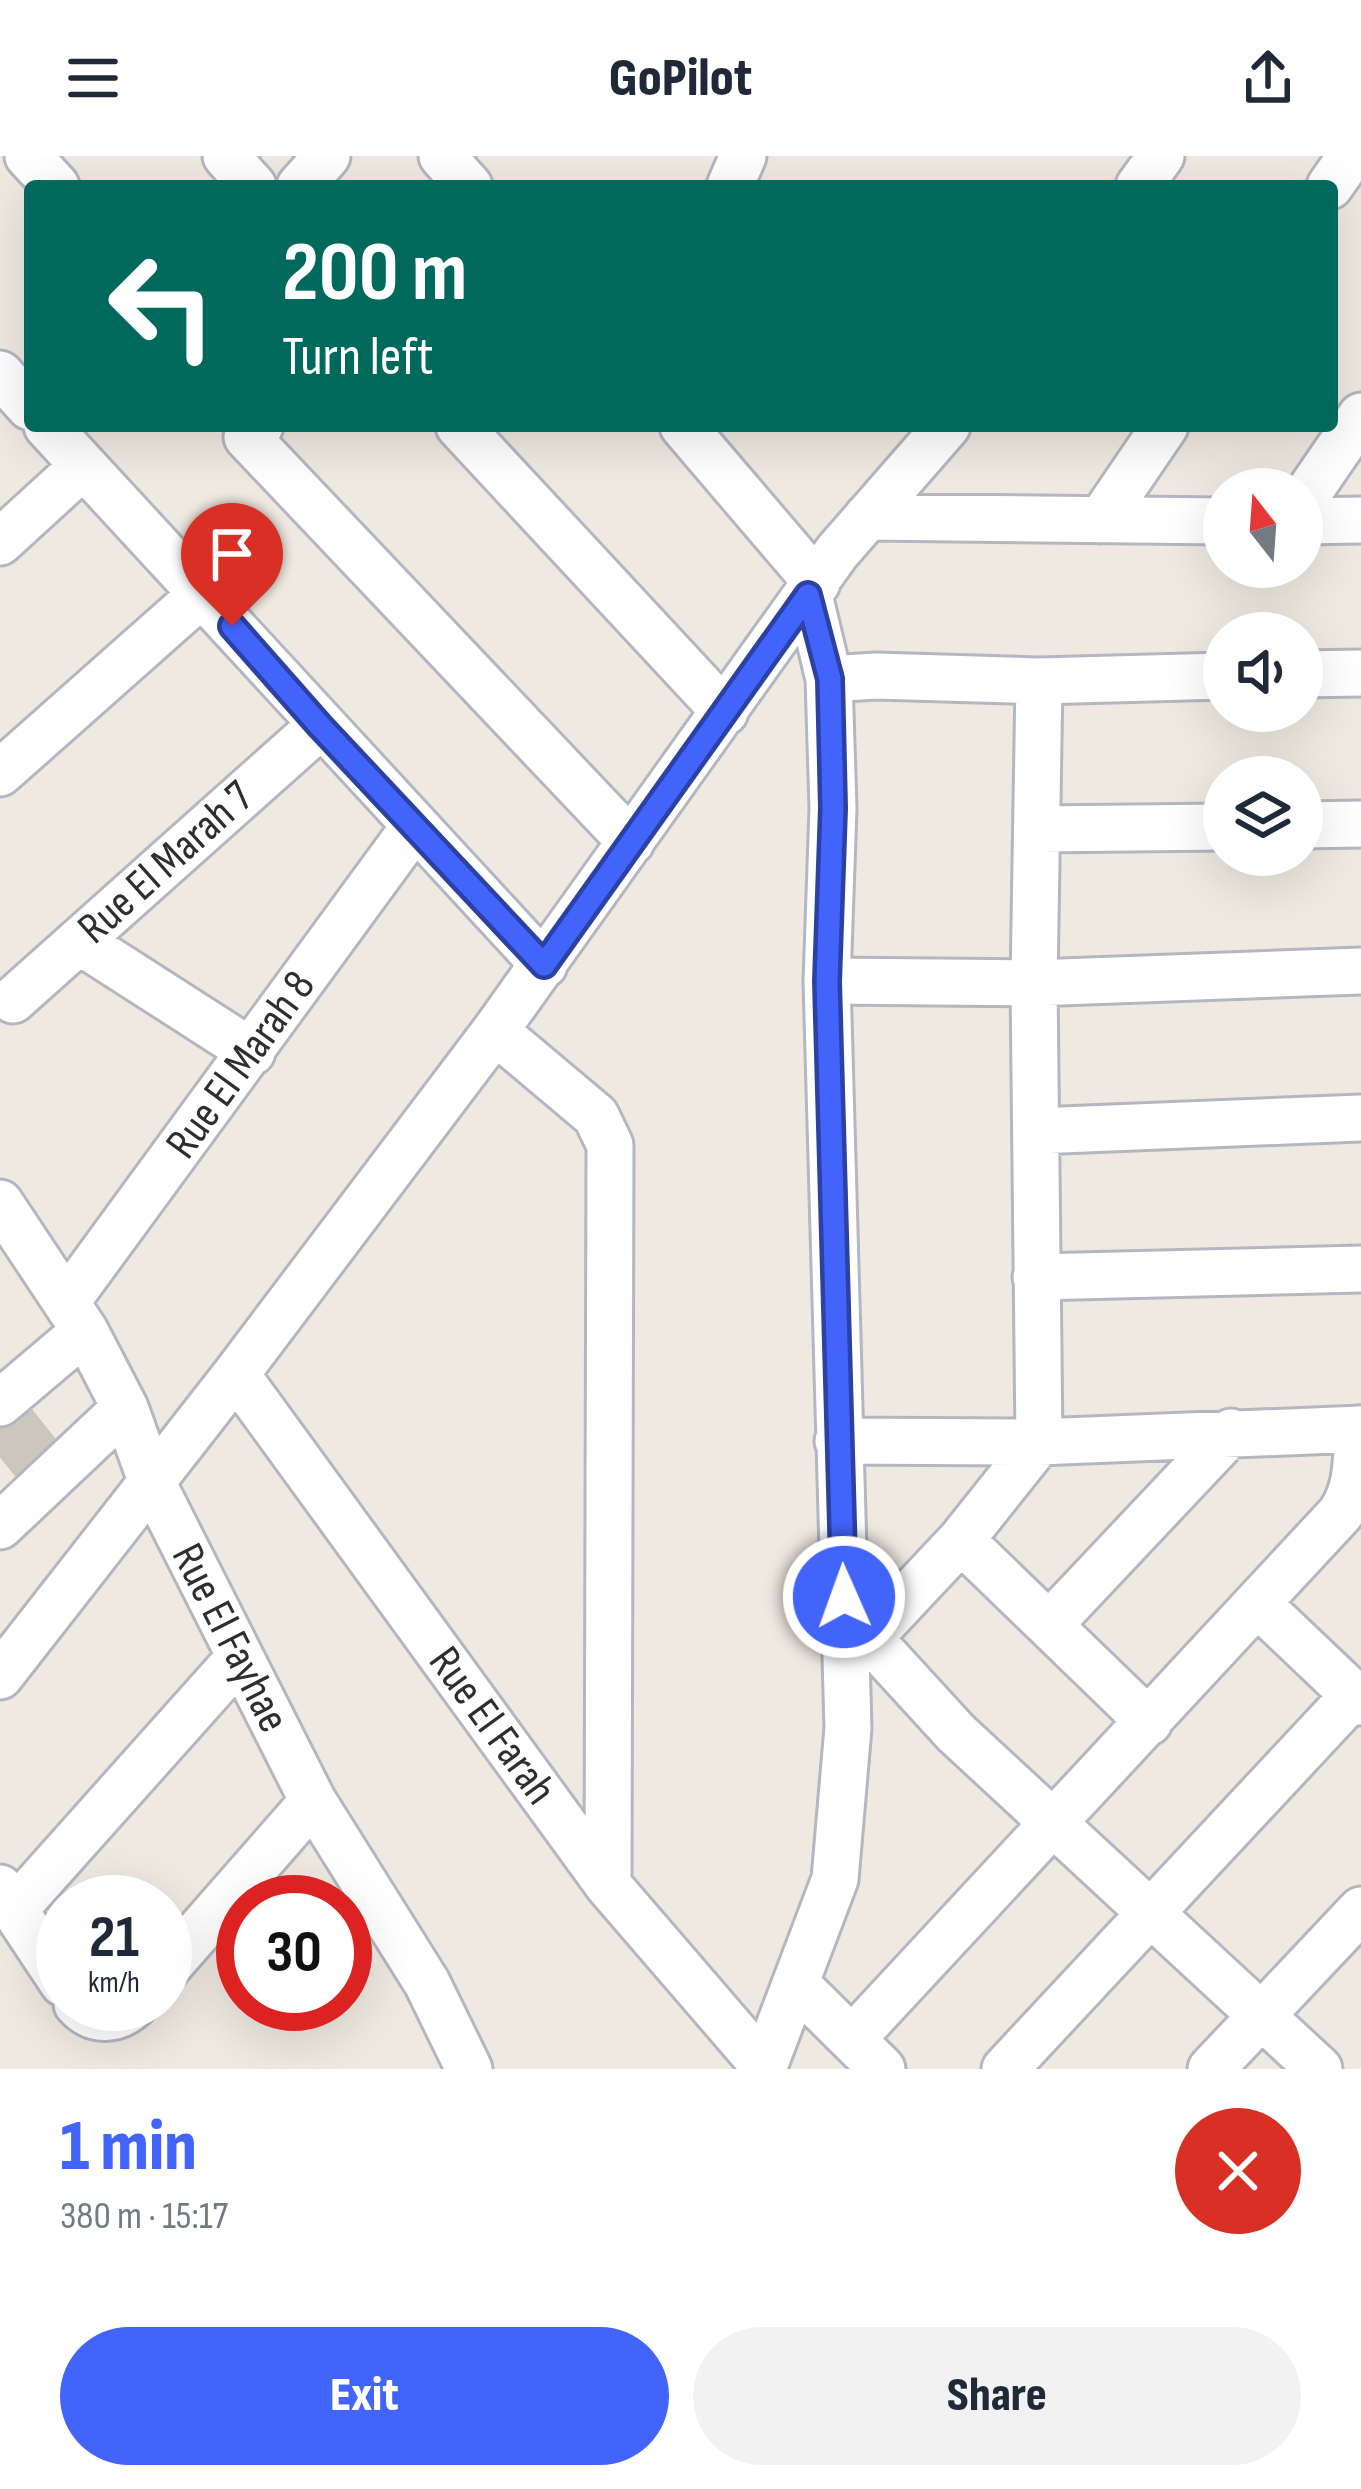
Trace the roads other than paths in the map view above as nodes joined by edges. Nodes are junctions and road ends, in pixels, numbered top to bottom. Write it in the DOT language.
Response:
graph roads {
  1 [pos="28,156"];
  2 [pos="226,156"];
  3 [pos="327,156"];
  4 [pos="442,156"];
  5 [pos="50,180"];
  6 [pos="248,180"];
  7 [pos="305,180"];
  8 [pos="464,180"];
  9 [pos="0,374"];
  10 [pos="24,400"];
  11 [pos="1361,416"];
  12 [pos="52,432"];
  13 [pos="253,432"];
  14 [pos="465,432"];
  15 [pos="688,432"];
  16 [pos="942,432"];
  17 [pos="1161,432"];
  18 [pos="83,466"];
  19 [pos="1323,471"];
  20 [pos="867,517"];
  21 [pos="1101,520"];
  22 [pos="1203,520"];
  23 [pos="1323,520"];
  24 [pos="1361,520"];
  25 [pos="0,542"];
  26 [pos="813,589"];
  27 [pos="203,593"];
  28 [pos="1361,673"];
  29 [pos="1323,674"];
  30 [pos="1203,677"];
  31 [pos="830,679"];
  32 [pos="1039,681"];
  33 [pos="725,712"];
  34 [pos="320,726"];
  35 [pos="0,773"];
  36 [pos="1361,824"];
  37 [pos="1323,825"];
  38 [pos="1203,826"];
  39 [pos="414,827"];
  40 [pos="1039,830"];
  41 [pos="631,842"];
  42 [pos="79,941"];
  43 [pos="544,965"];
  44 [pos="1361,970"];
  45 [pos="827,981"];
  46 [pos="1034,983"];
  47 [pos="13,1000"];
  48 [pos="495,1031"];
  49 [pos="252,1052"];
  50 [pos="1361,1118"];
  51 [pos="1036,1131"];
  52 [pos="0,1203"];
  53 [pos="14,1258"];
  54 [pos="1361,1269"];
  55 [pos="1036,1277"];
  56 [pos="76,1316"];
  57 [pos="236,1374"];
  58 [pos="0,1403"];
  59 [pos="125,1408"];
  60 [pos="1359,1429"];
  61 [pos="1231,1432"];
  62 [pos="838,1441"];
  63 [pos="1040,1442"];
  64 [pos="151,1480"];
  65 [pos="1356,1504"];
  66 [pos="0,1526"];
  67 [pos="961,1540"];
  68 [pos="1258,1604"];
  69 [pos="1049,1625"];
  70 [pos="857,1639"];
  71 [pos="239,1658"];
  72 [pos="0,1676"];
  73 [pos="1358,1699"];
  74 [pos="1149,1722"];
  75 [pos="313,1802"];
  76 [pos="1051,1821"];
  77 [pos="608,1885"];
  78 [pos="7,1899"];
  79 [pos="1361,1910"];
  80 [pos="1153,1912"];
  81 [pos="192,1939"];
  82 [pos="36,1942"];
  83 [pos="796,1984"];
  84 [pos="1261,2016"];
  85 [pos="867,2054"];
  86 [pos="764,2067"];
  87 [pos="469,2069"];
  88 [pos="1005,2069"];
  89 [pos="1211,2069"];
  90 [pos="1318,2069"];
  1 -- 5 [label="street"];
  2 -- 6 [label="street"];
  3 -- 7 [label="street"];
  4 -- 8 [label="street"];
  9 -- 10 [label="street"];
  11 -- 19 [label="street"];
  12 -- 18 [label="street"];
  13 -- 41 [label="street"];
  14 -- 33 [label="street"];
  15 -- 26 [label="street"];
  16 -- 20 [label="street"];
  17 -- 21 [label="street"];
  18 -- 25 [label="street"];
  18 -- 27 [label="street"];
  20 -- 21 [label="street"];
  20 -- 26 [label="street"];
  21 -- 22 [label="street"];
  23 -- 24 [label="street"];
  26 -- 31 [label="street"];
  26 -- 33 [label="street"];
  27 -- 34 [label="street"];
  27 -- 35 [label="street"];
  28 -- 29 [label="street"];
  30 -- 32 [label="street"];
  31 -- 32 [label="street"];
  31 -- 45 [label="street"];
  32 -- 40 [label="street"];
  33 -- 41 [label="street"];
  34 -- 39 [label="street"];
  34 -- 42 [label="street, Rue El Marah 7"];
  36 -- 37 [label="street"];
  38 -- 40 [label="street"];
  39 -- 43 [label="street"];
  39 -- 49 [label="street, Rue El Marah 8"];
  40 -- 46 [label="street"];
  41 -- 43 [label="street"];
  42 -- 47 [label="street, Rue El Marah 7"];
  42 -- 49 [label="street"];
  43 -- 48 [label="street"];
  44 -- 46 [label="street"];
  45 -- 46 [label="street"];
  45 -- 62 [label="street"];
  46 -- 51 [label="street"];
  48 -- 57 [label="street"];
  48 -- 77 [label="street"];
  49 -- 56 [label="street, Rue El Marah 8"];
  50 -- 51 [label="street"];
  51 -- 55 [label="street"];
  52 -- 53 [label="street, Rue El Fayhae"];
  53 -- 56 [label="street, Rue El Fayhae"];
  54 -- 55 [label="street"];
  55 -- 63 [label="street"];
  56 -- 58 [label="street, Rue El Marah 8"];
  56 -- 59 [label="street, Rue El Fayhae"];
  57 -- 64 [label="street"];
  57 -- 77 [label="street, Rue El Farah"];
  59 -- 64 [label="street, Rue El Fayhae"];
  59 -- 66 [label="street"];
  60 -- 61 [label="street"];
  60 -- 65 [label="street"];
  61 -- 63 [label="street"];
  61 -- 69 [label="street"];
  62 -- 63 [label="street"];
  62 -- 70 [label="street"];
  63 -- 67 [label="street"];
  64 -- 71 [label="street, Rue El Fayhae"];
  64 -- 72 [label="street"];
  65 -- 68 [label="street"];
  67 -- 69 [label="street"];
  67 -- 70 [label="street"];
  68 -- 73 [label="street"];
  68 -- 74 [label="street"];
  69 -- 74 [label="street"];
  70 -- 76 [label="street"];
  70 -- 83 [label="street"];
  71 -- 75 [label="street, Rue El Fayhae"];
  71 -- 78 [label="street"];
  73 -- 80 [label="street"];
  74 -- 76 [label="street"];
  75 -- 81 [label="street"];
  75 -- 87 [label="street, Rue El Fayhae"];
  76 -- 80 [label="street"];
  76 -- 85 [label="street"];
  77 -- 86 [label="street, Rue El Farah"];
  78 -- 82 [label="street"];
  79 -- 84 [label="street"];
  80 -- 84 [label="street"];
  80 -- 88 [label="street"];
  83 -- 85 [label="street"];
  83 -- 86 [label="street"];
  84 -- 89 [label="street"];
  84 -- 90 [label="street"];
}
